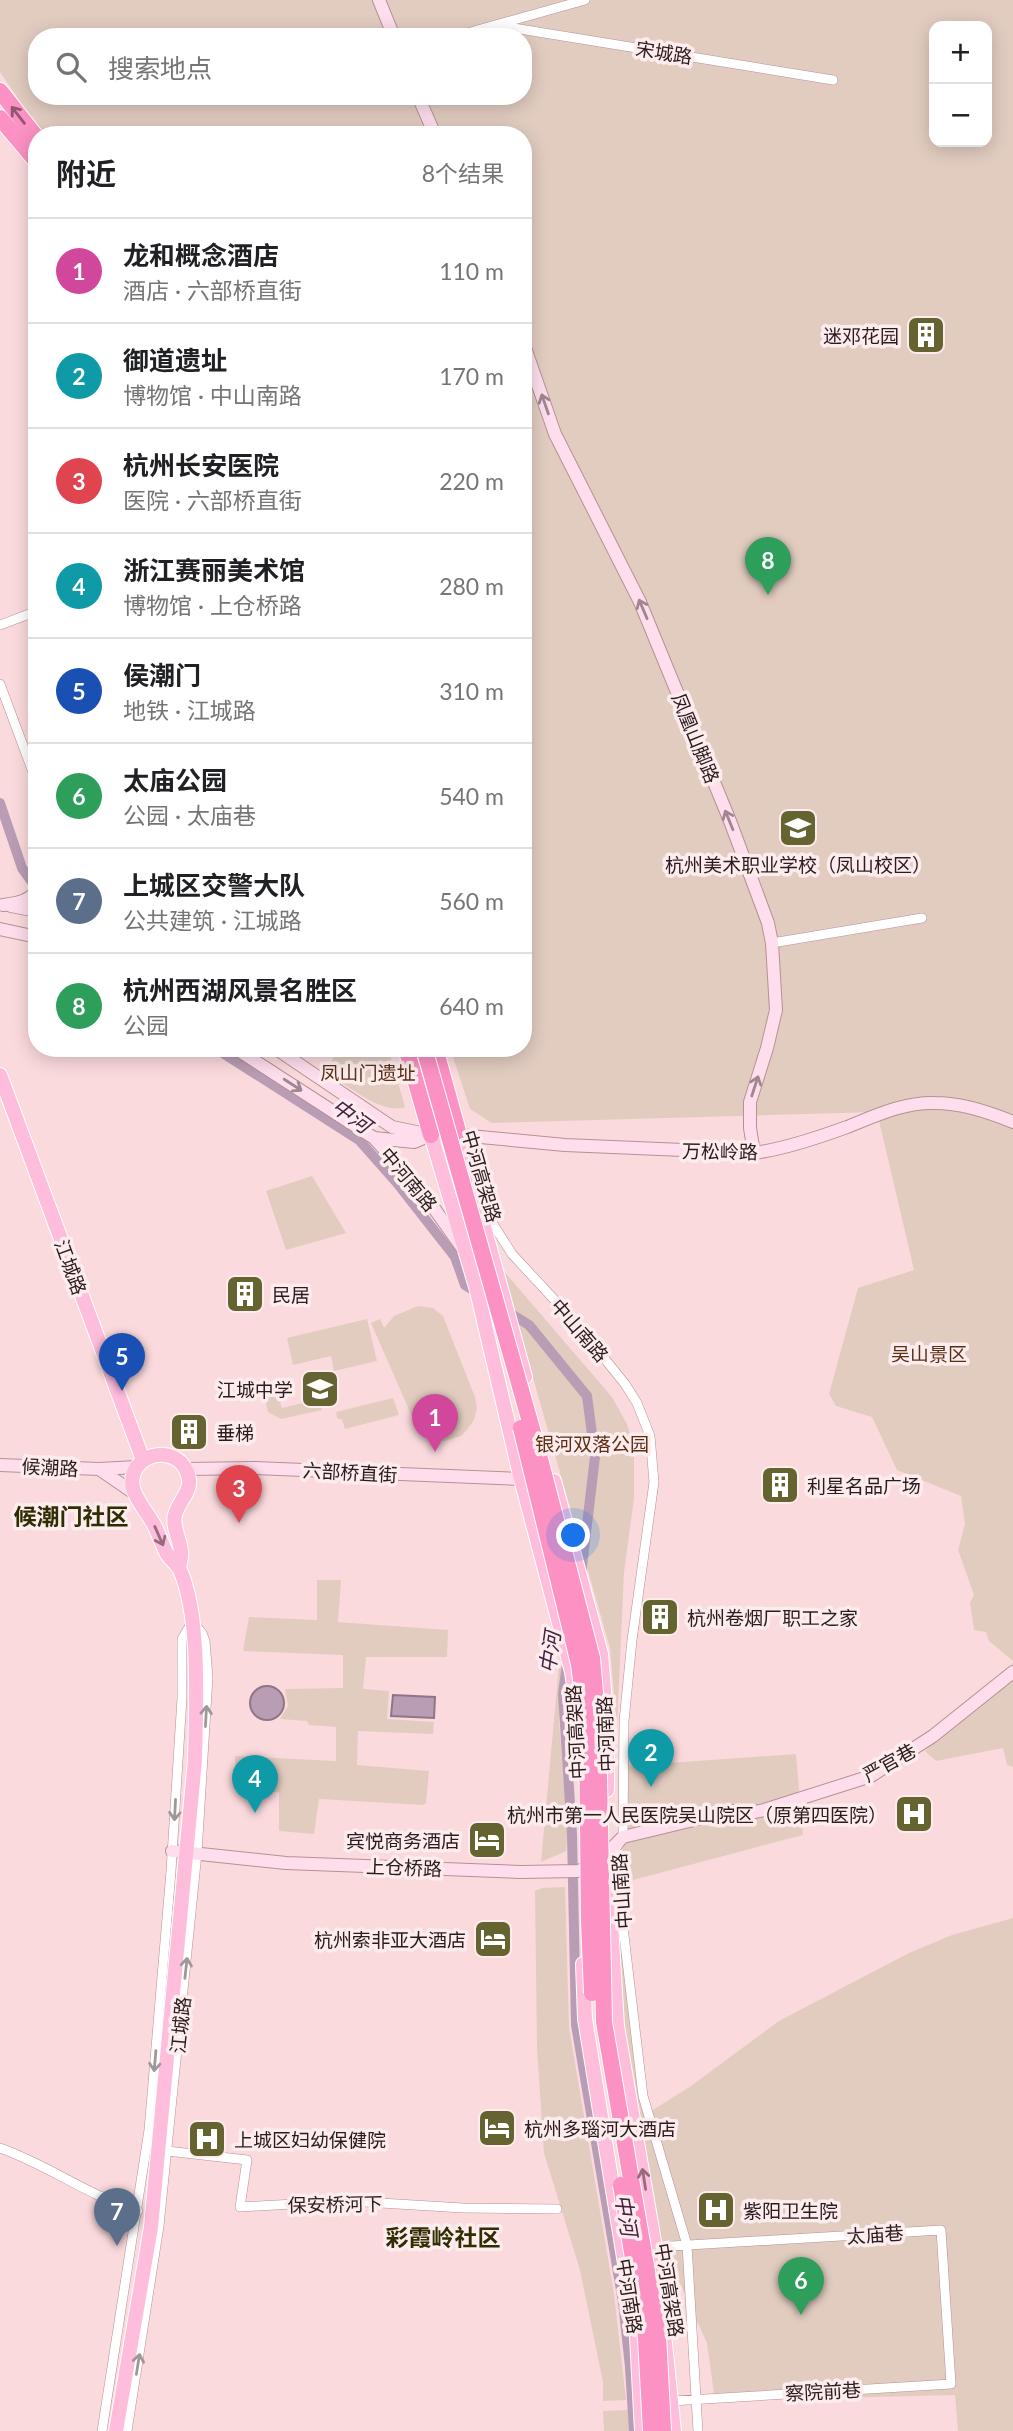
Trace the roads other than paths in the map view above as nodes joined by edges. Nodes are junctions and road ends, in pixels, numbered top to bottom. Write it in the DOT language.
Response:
graph roads {
  1 [pos="379,0"];
  2 [pos="585,0"];
  3 [pos="495,25"];
  4 [pos="390,28"];
  5 [pos="484,28"];
  6 [pos="513,28"];
  7 [pos="532,31"];
  8 [pos="833,80"];
  9 [pos="0,92"];
  10 [pos="422,105"];
  11 [pos="0,118"];
  12 [pos="431,126"];
  13 [pos="28,127"];
  14 [pos="28,152"];
  15 [pos="532,368"];
  16 [pos="28,614"];
  17 [pos="0,625"];
  18 [pos="0,684"];
  19 [pos="28,758"];
  20 [pos="28,897"];
  21 [pos="1,904"];
  22 [pos="28,909"];
  23 [pos="922,918"];
  24 [pos="0,929"];
  25 [pos="28,935"];
  26 [pos="772,943"];
  27 [pos="249,1057"];
  28 [pos="288,1057"];
  29 [pos="409,1057"];
  30 [pos="419,1057"];
  31 [pos="427,1057"];
  32 [pos="437,1057"];
  33 [pos="0,1075"];
  34 [pos="1013,1122"];
  35 [pos="431,1135"];
  36 [pos="459,1135"];
  37 [pos="374,1138"];
  38 [pos="754,1153"];
  39 [pos="476,1197"];
  40 [pos="466,1253"];
  41 [pos="140,1463"];
  42 [pos="0,1465"];
  43 [pos="99,1469"];
  44 [pos="187,1469"];
  45 [pos="516,1479"];
  46 [pos="138,1498"];
  47 [pos="179,1504"];
  48 [pos="179,1567"];
  49 [pos="1013,1672"];
  50 [pos="623,1837"];
  51 [pos="185,1852"];
  52 [pos="607,1852"];
  53 [pos="579,1871"];
  54 [pos="0,2148"];
  55 [pos="167,2151"];
  56 [pos="557,2209"];
  57 [pos="138,2211"];
  58 [pos="687,2245"];
  59 [pos="655,2247"];
  60 [pos="951,2384"];
  61 [pos="696,2399"];
  62 [pos="672,2401"];
  63 [pos="102,2431"];
  64 [pos="116,2431"];
  65 [pos="127,2431"];
  66 [pos="642,2431"];
  67 [pos="651,2431"];
  68 [pos="663,2431"];
  69 [pos="674,2431"];
  70 [pos="698,2431"];
  1 -- 4 [label="street"];
  2 -- 3 [label="street, 宋城路"];
  3 -- 5 [label="street, 宋城路"];
  3 -- 6 [label="street, 宋城路"];
  7 -- 8 [label="street, 宋城路"];
  13 -- 9 [label="highway, one-way"];
  10 -- 12 [label="street"];
  11 -- 14 [label="highway"];
  26 -- 15 [label="street, 凤凰山脚路, one-way"];
  16 -- 17 [label="street"];
  18 -- 19 [label="street"];
  20 -- 21 [label="street"];
  21 -- 22 [label="street"];
  23 -- 26 [label="street"];
  24 -- 25 [label="street"];
  38 -- 26 [label="street, 凤凰山脚路, one-way"];
  27 -- 37 [label="street, 中河南路, one-way"];
  28 -- 35 [label="street, 中河南路"];
  29 -- 35 [label="highway"];
  30 -- 67 [label="highway, 中河高架路, bridge"];
  31 -- 68 [label="highway, 中河高架路, bridge"];
  32 -- 36 [label="highway"];
  33 -- 41 [label="main road, 江城路"];
  34 -- 38 [label="street, 万松岭路"];
  35 -- 36 [label="street, 万松岭路"];
  35 -- 37 [label="street"];
  35 -- 40 [label="main road, 中河南路"];
  36 -- 38 [label="street, 万松岭路"];
  36 -- 39 [label="main road, 中河南路"];
  37 -- 40 [label="street, 中河南路"];
  39 -- 50 [label="street, 中山南路"];
  39 -- 52 [label="main road, 中河南路"];
  40 -- 45 [label="main road, 中河南路"];
  41 -- 43 [label="street, 候潮路"];
  41 -- 44 [label="main road"];
  41 -- 46 [label="main road, 江城路"];
  42 -- 43 [label="street, 候潮路"];
  43 -- 46 [label="street, 候潮路"];
  44 -- 45 [label="street, 六部桥直街"];
  44 -- 47 [label="main road, 江城路"];
  45 -- 53 [label="main road, 中河南路"];
  46 -- 47 [label="main road"];
  46 -- 48 [label="main road, 江城路, one-way"];
  47 -- 48 [label="main road, 江城路"];
  48 -- 51 [label="main road, 江城路"];
  49 -- 50 [label="street, 严官巷"];
  50 -- 52 [label="street"];
  50 -- 58 [label="street, 中山南路"];
  51 -- 53 [label="street, 上仓桥路"];
  55 -- 51 [label="street, 江城路, one-way"];
  51 -- 57 [label="street, 江城路, one-way"];
  51 -- 64 [label="main road, 江城路"];
  52 -- 53 [label="street"];
  59 -- 52 [label="main road, 中河南路, one-way"];
  53 -- 66 [label="main road, 中河南路"];
  54 -- 57 [label="street"];
  55 -- 56 [label="street, 保安桥河下"];
  65 -- 55 [label="street, 江城路, one-way"];
  57 -- 63 [label="street, 江城路"];
  58 -- 59 [label="street, 太庙巷"];
  58 -- 60 [label="street, 太庙巷"];
  58 -- 61 [label="street, 中山南路"];
  59 -- 62 [label="main road, 中河南路"];
  60 -- 61 [label="street, 察院前巷"];
  61 -- 62 [label="street, 察院前巷"];
  61 -- 70 [label="street, 中山南路"];
  62 -- 69 [label="main road, 中河南路"];
}
